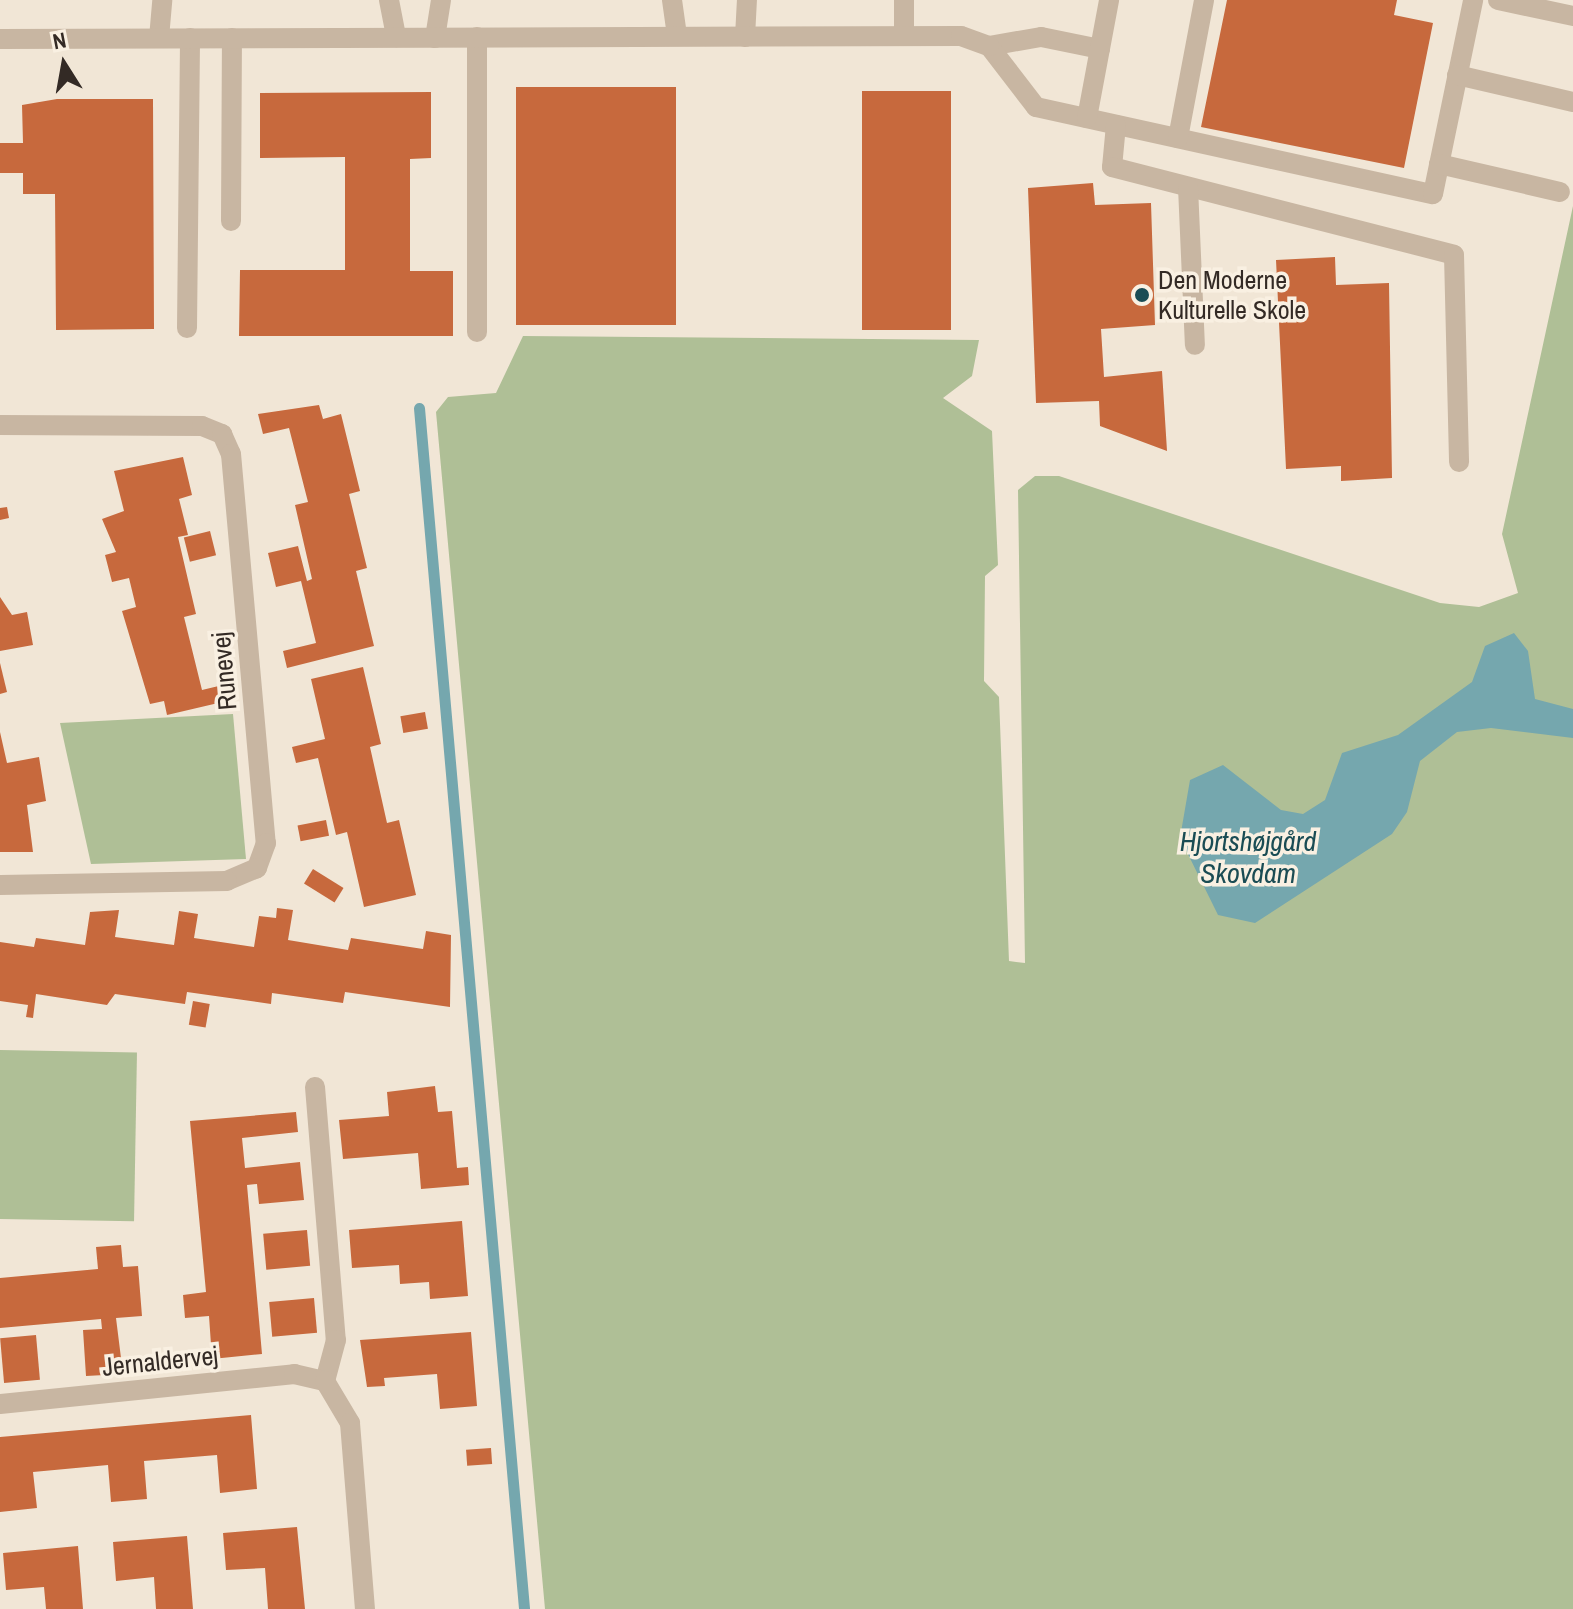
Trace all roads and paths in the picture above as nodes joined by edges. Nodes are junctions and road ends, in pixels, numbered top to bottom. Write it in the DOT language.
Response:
graph roads {
  1 [pos="389,0"];
  2 [pos="441,0"];
  3 [pos="672,0"];
  4 [pos="747,0"];
  5 [pos="904,0"];
  6 [pos="1109,0"];
  7 [pos="1204,0"];
  8 [pos="1473,0"];
  9 [pos="1498,0"];
  10 [pos="164,1"];
  11 [pos="1573,16"];
  12 [pos="677,36"];
  13 [pos="904,36"];
  14 [pos="396,37"];
  15 [pos="477,37"];
  16 [pos="745,37"];
  17 [pos="159,38"];
  18 [pos="190,38"];
  19 [pos="232,38"];
  20 [pos="435,38"];
  21 [pos="0,39"];
  22 [pos="989,46"];
  23 [pos="1100,49"];
  24 [pos="1457,75"];
  25 [pos="1573,102"];
  26 [pos="1087,118"];
  27 [pos="1116,125"];
  28 [pos="1178,138"];
  29 [pos="1439,164"];
  30 [pos="1188,187"];
  31 [pos="1560,192"];
  32 [pos="231,221"];
  33 [pos="187,328"];
  34 [pos="477,332"];
  35 [pos="1195,345"];
  36 [pos="0,425"];
  37 [pos="1459,462"];
  38 [pos="0,885"];
  39 [pos="315,1087"];
  40 [pos="325,1381"];
  41 [pos="0,1404"];
  42 [pos="365,1609"];
  1 -- 14 [label="street"];
  2 -- 20 [label="street"];
  3 -- 12 [label="street"];
  4 -- 16 [label="street"];
  5 -- 13 [label="street"];
  6 -- 23 [label="street"];
  7 -- 28 [label="street"];
  8 -- 24 [label="street"];
  9 -- 11 [label="street"];
  10 -- 17 [label="street"];
  12 -- 15 [label="street"];
  12 -- 16 [label="street"];
  13 -- 16 [label="street"];
  13 -- 22 [label="street"];
  14 -- 19 [label="street"];
  14 -- 20 [label="street"];
  15 -- 20 [label="street"];
  15 -- 34 [label="street"];
  17 -- 18 [label="street"];
  17 -- 21 [label="street"];
  18 -- 19 [label="street"];
  18 -- 33 [label="street"];
  19 -- 32 [label="street"];
  22 -- 23 [label="street"];
  22 -- 26 [label="street"];
  23 -- 26 [label="street"];
  24 -- 25 [label="street"];
  24 -- 29 [label="street"];
  26 -- 27 [label="street"];
  27 -- 28 [label="street"];
  27 -- 30 [label="street"];
  28 -- 29 [label="street"];
  29 -- 31 [label="street"];
  30 -- 35 [label="street"];
  30 -- 37 [label="street"];
  36 -- 38 [label="street, Runevej"];
  39 -- 40 [label="street"];
  40 -- 41 [label="street, Jernaldervej"];
  40 -- 42 [label="street"];
}
